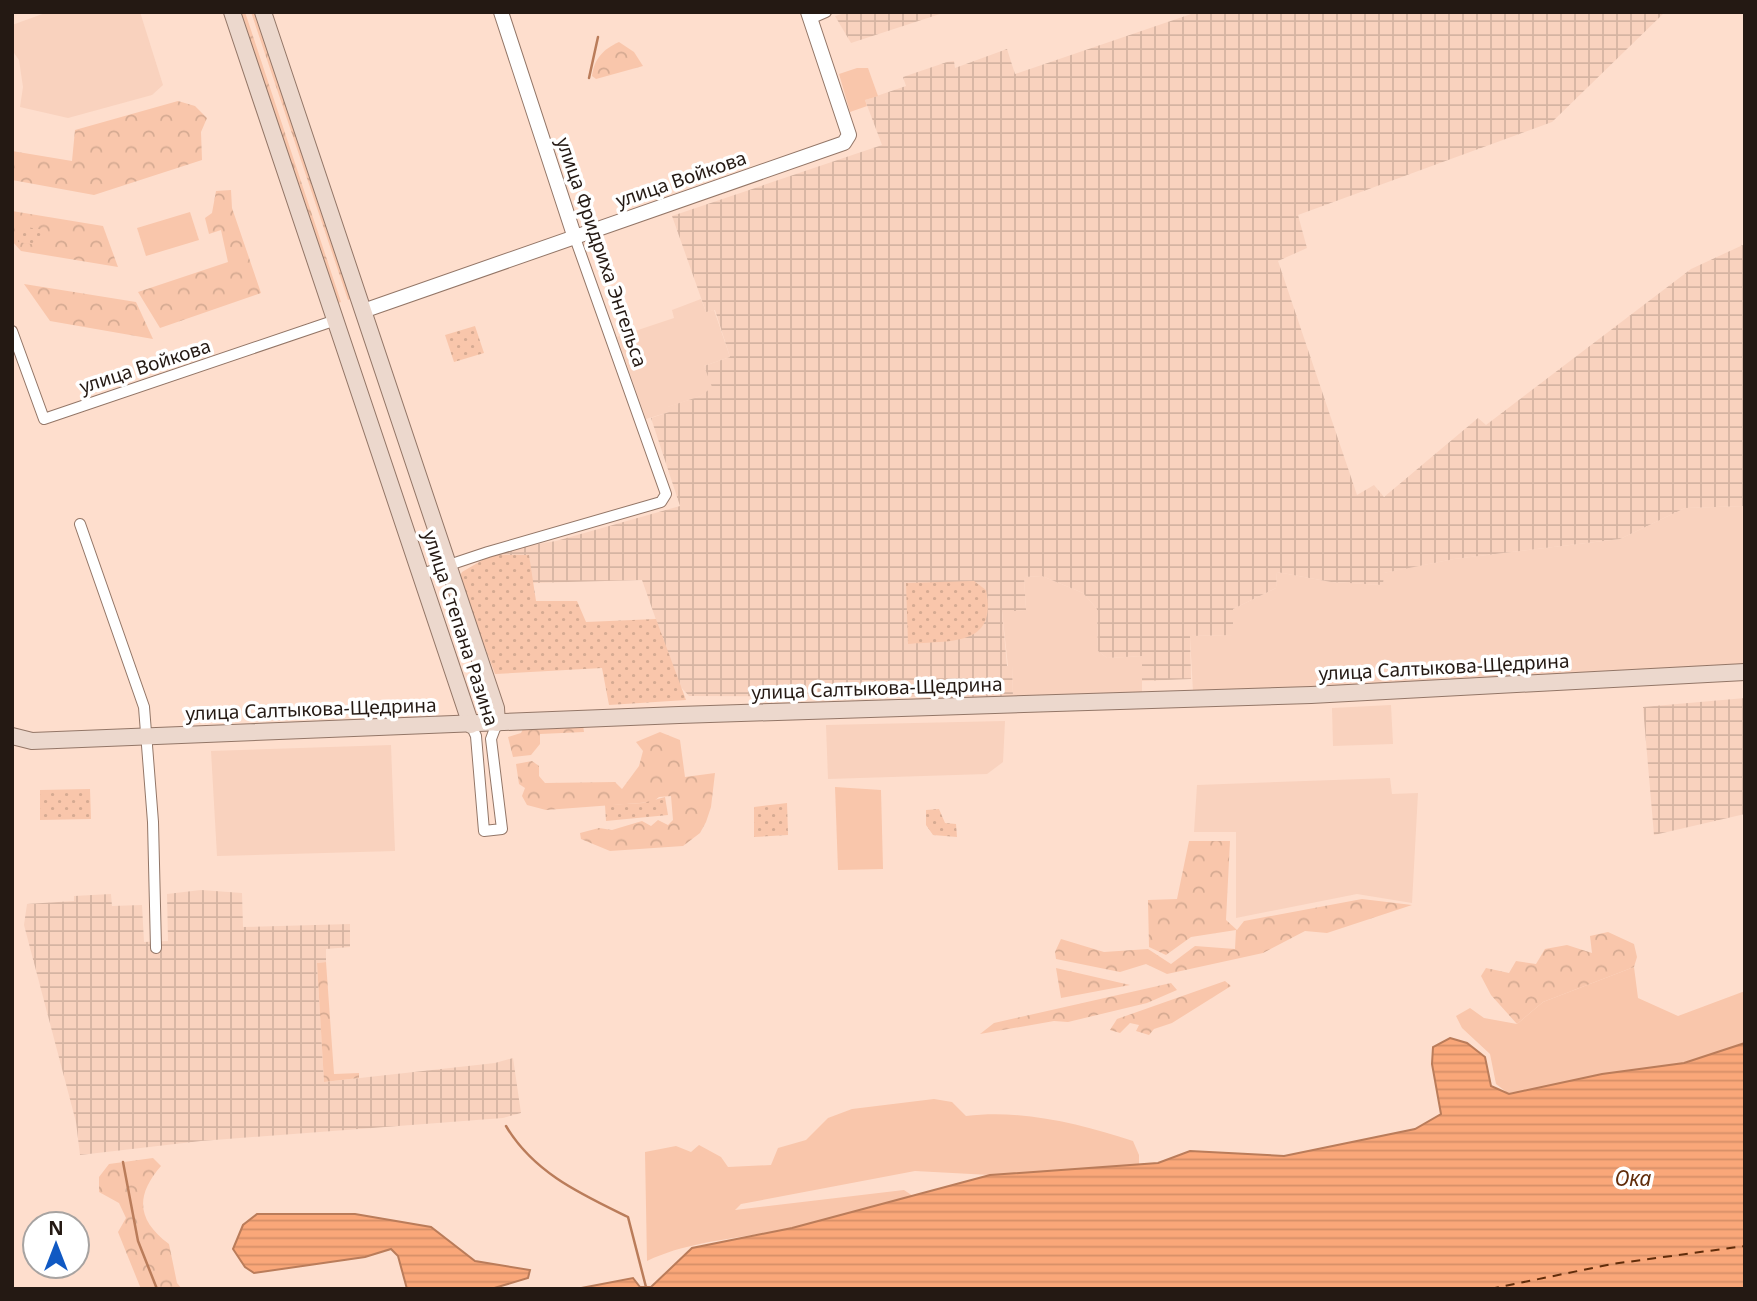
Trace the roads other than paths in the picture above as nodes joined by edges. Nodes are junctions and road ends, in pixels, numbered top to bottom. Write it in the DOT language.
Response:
graph roads {
  1 [pos="232,12"];
  2 [pos="263,12"];
  3 [pos="501,12"];
  4 [pos="826,12"];
  5 [pos="809,15"];
  6 [pos="574,236"];
  7 [pos="363,311"];
  8 [pos="336,320"];
  9 [pos="13,337"];
  10 [pos="80,524"];
  11 [pos="449,565"];
  12 [pos="422,574"];
  13 [pos="1745,672"];
  14 [pos="497,723"];
  15 [pos="471,724"];
  16 [pos="12,736"];
  17 [pos="148,736"];
  18 [pos="156,948"];
  1 -- 8 [label="main road, улица Степана Разина"];
  2 -- 7 [label="main road, улица Степана Разина"];
  3 -- 6 [label="street, улица Фридриха Энгельса"];
  4 -- 5 [label="street"];
  5 -- 6 [label="street, улица Войкова"];
  6 -- 7 [label="street, улица Войкова"];
  6 -- 11 [label="street, улица Фридриха Энгельса"];
  7 -- 8 [label="main road"];
  7 -- 11 [label="main road, улица Степана Разина"];
  8 -- 9 [label="street, улица Войкова"];
  8 -- 12 [label="main road, улица Степана Разина"];
  10 -- 17 [label="street"];
  11 -- 12 [label="street"];
  11 -- 14 [label="main road, улица Степана Разина"];
  12 -- 15 [label="main road, улица Степана Разина"];
  13 -- 14 [label="main road, улица Салтыкова-Щедрина"];
  14 -- 15 [label="main road, улица Салтыкова-Щедрина"];
  14 -- 15 [label="street, улица Степана Разина"];
  15 -- 17 [label="main road, улица Салтыкова-Щедрина"];
  16 -- 17 [label="main road, улица Салтыкова-Щедрина"];
  17 -- 18 [label="street"];
}
